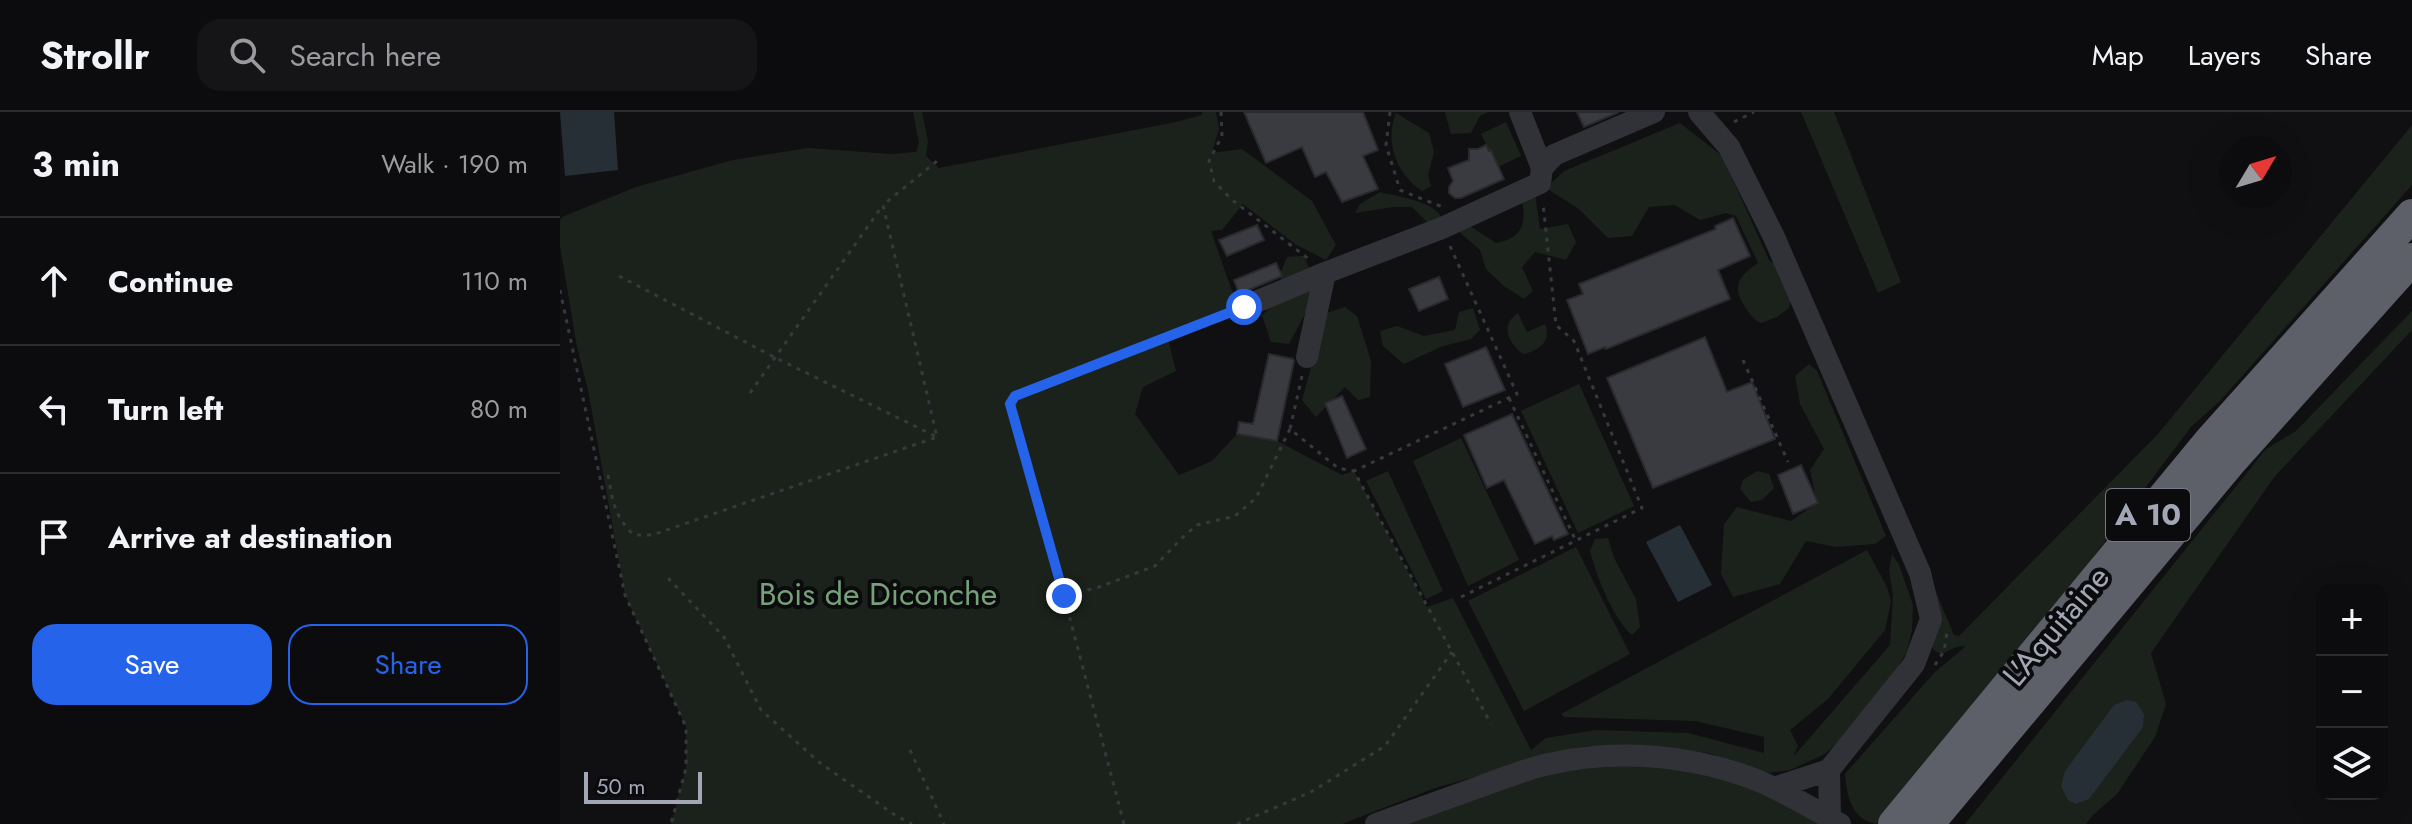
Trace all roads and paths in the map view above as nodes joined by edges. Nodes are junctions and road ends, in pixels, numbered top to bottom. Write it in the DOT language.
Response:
graph roads {
  1 [pos="1221,112"];
  2 [pos="1390,112"];
  3 [pos="1520,112"];
  4 [pos="1654,112"];
  5 [pos="1699,112"];
  6 [pos="1754,112"];
  7 [pos="1716,130"];
  8 [pos="937,161"];
  9 [pos="1541,176"];
  10 [pos="883,205"];
  11 [pos="2412,215"];
  12 [pos="1446,226"];
  13 [pos="2412,259"];
  14 [pos="1325,273"];
  15 [pos="619,276"];
  16 [pos="560,290"];
  17 [pos="1244,307"];
  18 [pos="774,357"];
  19 [pos="1307,357"];
  20 [pos="1743,360"];
  21 [pos="750,393"];
  22 [pos="1509,398"];
  23 [pos="1290,429"];
  24 [pos="937,437"];
  25 [pos="1788,462"];
  26 [pos="1354,471"];
  27 [pos="608,475"];
  28 [pos="1575,541"];
  29 [pos="668,578"];
  30 [pos="1064,596"];
  31 [pos="1461,597"];
  32 [pos="1944,621"];
  33 [pos="1452,652"];
  34 [pos="1927,673"];
  35 [pos="1491,724"];
  36 [pos="910,750"];
  37 [pos="1829,770"];
  38 [pos="1774,788"];
  39 [pos="1835,821"];
  40 [pos="671,824"];
  41 [pos="912,824"];
  42 [pos="944,824"];
  43 [pos="1124,824"];
  44 [pos="1237,824"];
  45 [pos="1376,824"];
  46 [pos="1894,824"];
  47 [pos="1928,824"];
  1 -- 14 [label="path"];
  2 -- 12 [label="path"];
  3 -- 9 [label="street"];
  4 -- 9 [label="street"];
  5 -- 7 [label="street"];
  6 -- 7 [label="path"];
  7 -- 37 [label="street"];
  8 -- 10 [label="path"];
  9 -- 12 [label="street"];
  9 -- 28 [label="path"];
  10 -- 18 [label="path"];
  10 -- 24 [label="path"];
  11 -- 46 [label="highway, L'Aquitaine / A 10"];
  12 -- 14 [label="street"];
  12 -- 22 [label="path"];
  13 -- 47 [label="highway, L'Aquitaine / A 10"];
  14 -- 17 [label="street"];
  14 -- 19 [label="street"];
  15 -- 18 [label="path"];
  16 -- 40 [label="path"];
  17 -- 30 [label="path"];
  18 -- 21 [label="path"];
  18 -- 24 [label="path"];
  19 -- 23 [label="path"];
  20 -- 25 [label="path"];
  22 -- 26 [label="path"];
  22 -- 28 [label="path"];
  23 -- 26 [label="path"];
  23 -- 30 [label="path"];
  24 -- 27 [label="path"];
  26 -- 33 [label="path"];
  28 -- 31 [label="path"];
  29 -- 41 [label="path"];
  30 -- 43 [label="path"];
  32 -- 34 [label="path"];
  33 -- 35 [label="path"];
  33 -- 44 [label="path"];
  36 -- 42 [label="path"];
  37 -- 38 [label="street"];
  37 -- 39 [label="street"];
  38 -- 39 [label="street"];
  38 -- 45 [label="street"];
}
